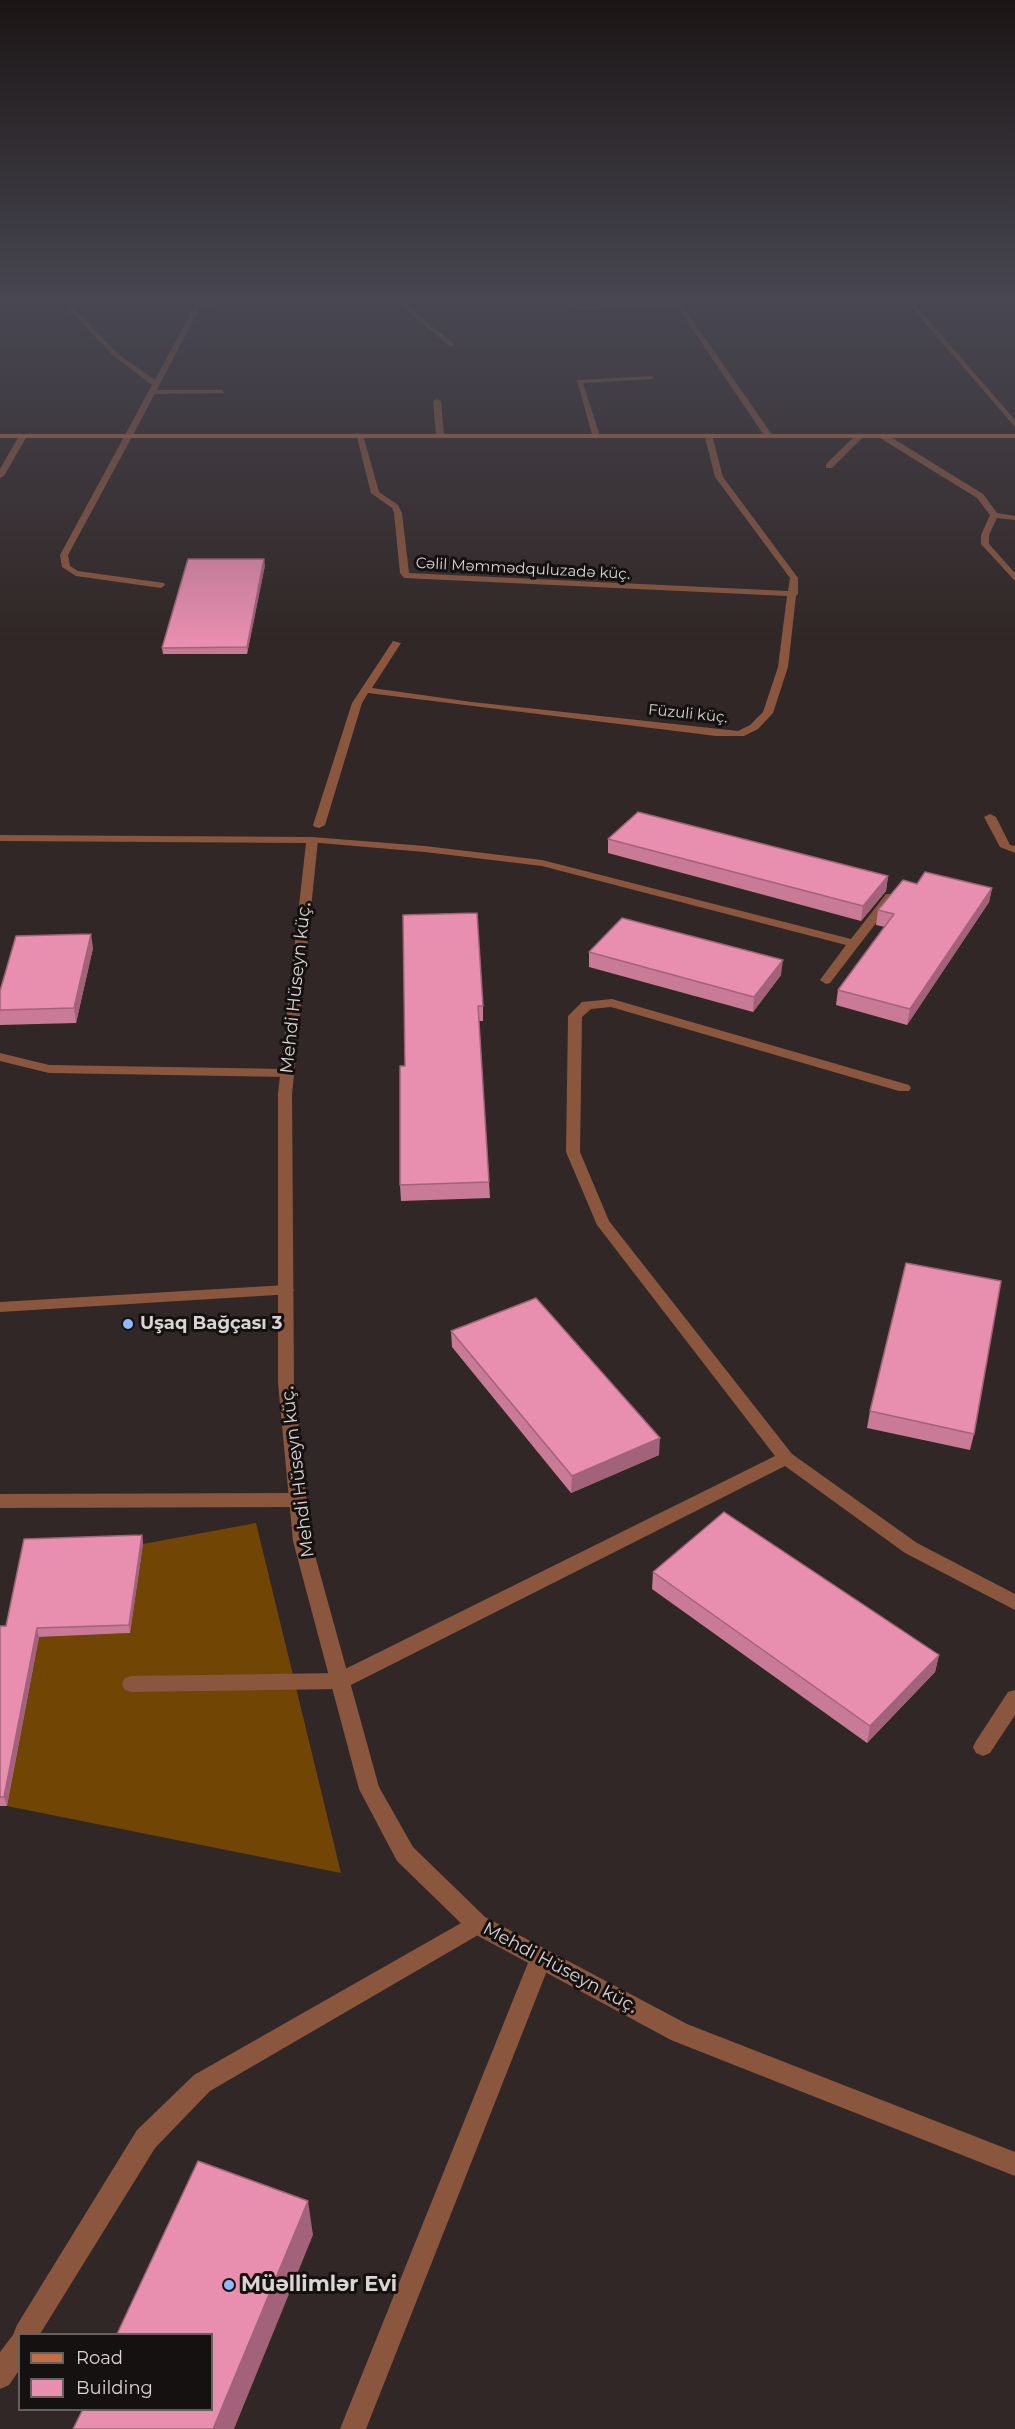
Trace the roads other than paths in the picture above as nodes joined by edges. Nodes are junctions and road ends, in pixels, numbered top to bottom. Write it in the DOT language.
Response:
graph roads {
  1 [pos="140,414"];
  2 [pos="438,414"];
  3 [pos="589,414"];
  4 [pos="754,414"];
  5 [pos="129,435"];
  6 [pos="359,435"];
  7 [pos="440,435"];
  8 [pos="0,436"];
  9 [pos="23,436"];
  10 [pos="596,436"];
  11 [pos="709,436"];
  12 [pos="769,436"];
  13 [pos="860,436"];
  14 [pos="883,436"];
  15 [pos="1015,436"];
  16 [pos="829,466"];
  17 [pos="0,476"];
  18 [pos="994,515"];
  19 [pos="1015,518"];
  20 [pos="1015,578"];
  21 [pos="161,585"];
  22 [pos="794,594"];
  23 [pos="396,643"];
  24 [pos="365,690"];
  25 [pos="990,817"];
  26 [pos="315,832"];
  27 [pos="0,838"];
  28 [pos="1015,850"];
  29 [pos="901,883"];
  30 [pos="852,943"];
  31 [pos="826,980"];
  32 [pos="0,1057"];
  33 [pos="287,1073"];
  34 [pos="904,1088"];
  35 [pos="286,1290"];
  36 [pos="0,1307"];
  37 [pos="786,1458"];
  38 [pos="298,1500"];
  39 [pos="0,1501"];
  40 [pos="1015,1603"];
  41 [pos="340,1681"];
  42 [pos="132,1684"];
  43 [pos="1015,1698"];
  44 [pos="983,1747"];
  45 [pos="477,1924"];
  46 [pos="541,1958"];
  47 [pos="1015,2164"];
  48 [pos="27,2333"];
  49 [pos="18,2348"];
  50 [pos="0,2376"];
  51 [pos="353,2429"];
  1 -- 5 [label="street"];
  2 -- 7 [label="street"];
  3 -- 10 [label="street"];
  4 -- 12 [label="street"];
  5 -- 6 [label="main road"];
  5 -- 9 [label="main road"];
  5 -- 21 [label="street"];
  6 -- 7 [label="main road"];
  6 -- 22 [label="street, Cəlil Məmmədquluzadə küç."];
  7 -- 10 [label="main road"];
  8 -- 9 [label="main road"];
  9 -- 17 [label="street"];
  10 -- 11 [label="main road"];
  11 -- 12 [label="main road"];
  11 -- 22 [label="street, Füzuli küç."];
  12 -- 13 [label="main road"];
  13 -- 14 [label="main road"];
  13 -- 16 [label="street"];
  14 -- 15 [label="main road"];
  14 -- 18 [label="street"];
  18 -- 19 [label="street"];
  18 -- 20 [label="street"];
  22 -- 24 [label="street, Füzuli küç."];
  23 -- 24 [label="street, Mehdi Hüseyn küç."];
  24 -- 26 [label="street, Mehdi Hüseyn küç."];
  25 -- 28 [label="street"];
  26 -- 27 [label="street"];
  26 -- 30 [label="street"];
  26 -- 33 [label="street, Mehdi Hüseyn küç."];
  29 -- 30 [label="street"];
  30 -- 31 [label="street"];
  32 -- 33 [label="street"];
  33 -- 35 [label="street, Mehdi Hüseyn küç."];
  34 -- 37 [label="street"];
  35 -- 36 [label="street"];
  35 -- 38 [label="street, Mehdi Hüseyn küç."];
  37 -- 40 [label="street"];
  37 -- 41 [label="street"];
  38 -- 39 [label="street"];
  38 -- 41 [label="street, Mehdi Hüseyn küç."];
  41 -- 42 [label="street"];
  41 -- 45 [label="street, Mehdi Hüseyn küç."];
  43 -- 44 [label="street"];
  45 -- 46 [label="street, Mehdi Hüseyn küç."];
  45 -- 48 [label="street"];
  46 -- 47 [label="street, Mehdi Hüseyn küç."];
  46 -- 51 [label="street"];
  49 -- 50 [label="street"];
}
